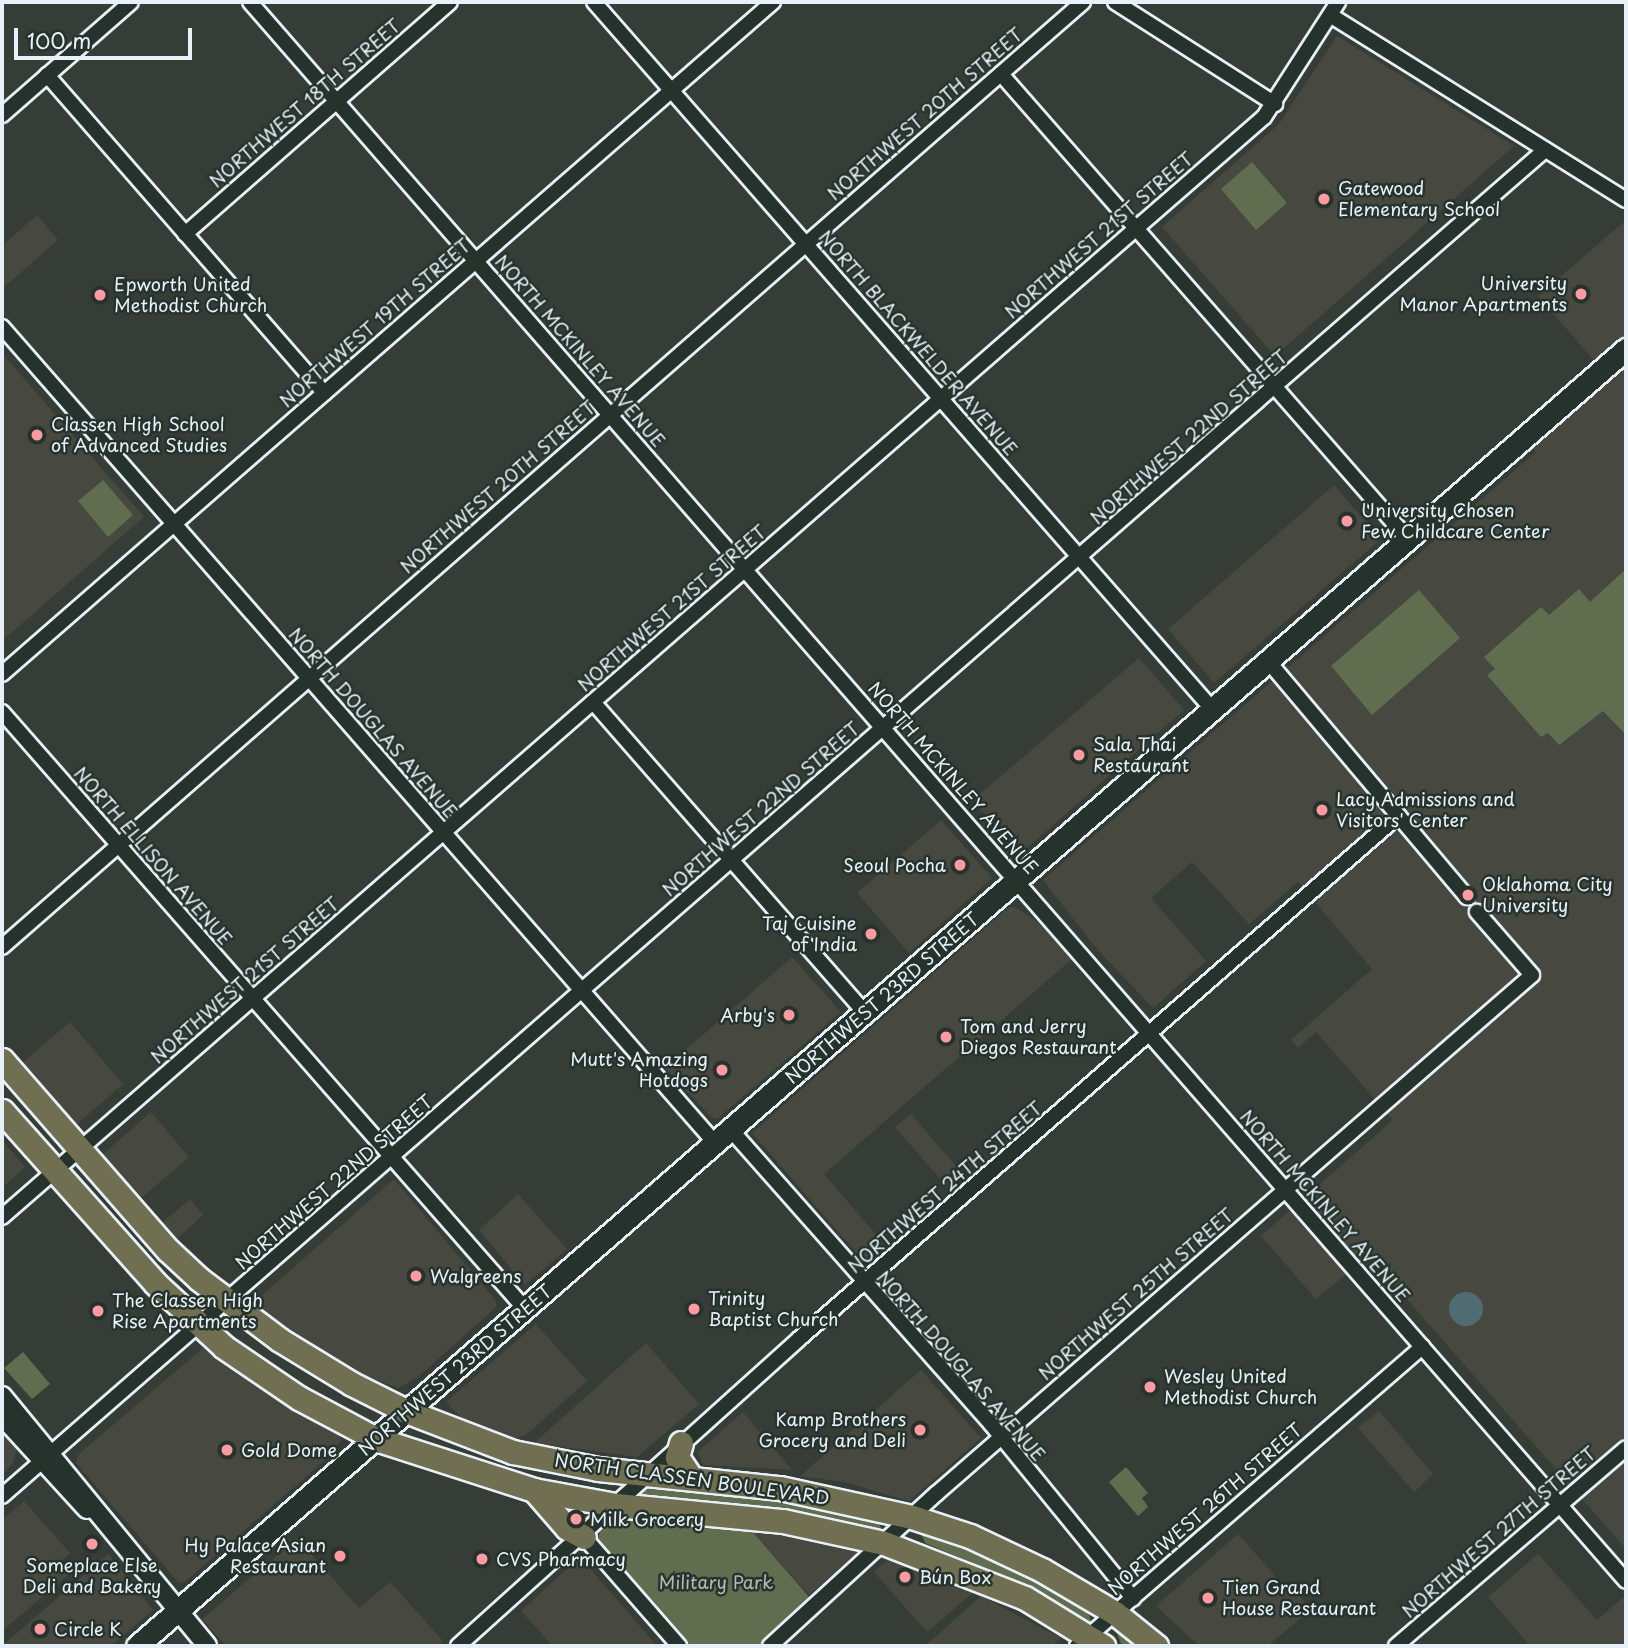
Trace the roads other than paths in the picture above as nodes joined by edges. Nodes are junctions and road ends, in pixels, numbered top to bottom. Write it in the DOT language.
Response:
graph roads {
  1 [pos="131,2"];
  2 [pos="250,2"];
  3 [pos="450,2"];
  4 [pos="594,2"];
  5 [pos="773,2"];
  6 [pos="1083,2"];
  7 [pos="1115,2"];
  8 [pos="1338,2"];
  9 [pos="1330,15"];
  10 [pos="1001,74"];
  11 [pos="47,75"];
  12 [pos="671,91"];
  13 [pos="337,101"];
  14 [pos="1275,104"];
  15 [pos="2,115"];
  16 [pos="1545,150"];
  17 [pos="1626,200"];
  18 [pos="1136,229"];
  19 [pos="185,234"];
  20 [pos="806,244"];
  21 [pos="476,261"];
  22 [pos="2,327"];
  23 [pos="1626,349"];
  24 [pos="1275,387"];
  25 [pos="324,393"];
  26 [pos="941,399"];
  27 [pos="611,415"];
  28 [pos="174,524"];
  29 [pos="1408,539"];
  30 [pos="1079,557"];
  31 [pos="745,570"];
  32 [pos="1268,662"];
  33 [pos="2,674"];
  34 [pos="309,678"];
  35 [pos="593,702"];
  36 [pos="1213,710"];
  37 [pos="2,712"];
  38 [pos="884,727"];
  39 [pos="1398,816"];
  40 [pos="443,833"];
  41 [pos="118,845"];
  42 [pos="732,860"];
  43 [pos="1017,881"];
  44 [pos="1467,897"];
  45 [pos="1477,912"];
  46 [pos="2,947"];
  47 [pos="582,991"];
  48 [pos="253,999"];
  49 [pos="865,1013"];
  50 [pos="1150,1034"];
  51 [pos="2,1060"];
  52 [pos="2,1111"];
  53 [pos="723,1137"];
  54 [pos="79,1150"];
  55 [pos="391,1157"];
  56 [pos="55,1171"];
  57 [pos="1285,1190"];
  58 [pos="2,1217"];
  59 [pos="865,1283"];
  60 [pos="227,1301"];
  61 [pos="525,1309"];
  62 [pos="200,1324"];
  63 [pos="1422,1347"];
  64 [pos="2,1396"];
  65 [pos="406,1411"];
  66 [pos="2,1416"];
  67 [pos="376,1439"];
  68 [pos="999,1439"];
  69 [pos="681,1443"];
  70 [pos="1626,1448"];
  71 [pos="46,1457"];
  72 [pos="646,1474"];
  73 [pos="691,1478"];
  74 [pos="534,1490"];
  75 [pos="2,1496"];
  76 [pos="616,1504"];
  77 [pos="1560,1505"];
  78 [pos="912,1517"];
  79 [pos="584,1537"];
  80 [pos="884,1543"];
  81 [pos="1626,1581"];
  82 [pos="1133,1598"];
  83 [pos="178,1611"];
  84 [pos="1115,1613"];
  85 [pos="1090,1643"];
  86 [pos="137,1646"];
  87 [pos="206,1646"];
  88 [pos="458,1646"];
  89 [pos="679,1646"];
  90 [pos="770,1646"];
  91 [pos="1156,1646"];
  92 [pos="1396,1646"];
  1 -- 11 [label="street"];
  2 -- 13 [label="street, NORTH MCKINLEY AVENUE"];
  3 -- 13 [label="street, NORTHWEST 18TH STREET"];
  4 -- 12 [label="street, NORTH BLACKWELDER AVENUE"];
  5 -- 12 [label="street, NORTHWEST 19TH STREET"];
  6 -- 10 [label="street, NORTHWEST 20TH STREET"];
  7 -- 14 [label="street"];
  8 -- 9 [label="street, NORTHWEST 21ST STREET"];
  9 -- 14 [label="street, NORTHWEST 21ST STREET"];
  9 -- 16 [label="street"];
  10 -- 18 [label="street"];
  10 -- 20 [label="street, NORTHWEST 20TH STREET"];
  11 -- 15 [label="street"];
  11 -- 19 [label="street"];
  12 -- 20 [label="street, NORTH BLACKWELDER AVENUE"];
  12 -- 21 [label="street, NORTHWEST 19TH STREET"];
  13 -- 19 [label="street, NORTHWEST 18TH STREET"];
  13 -- 21 [label="street, NORTH MCKINLEY AVENUE"];
  14 -- 18 [label="street, NORTHWEST 21ST STREET"];
  16 -- 17 [label="street"];
  16 -- 24 [label="street, NORTHWEST 22ND STREET"];
  18 -- 24 [label="street"];
  18 -- 26 [label="street, NORTHWEST 21ST STREET"];
  19 -- 25 [label="street"];
  20 -- 26 [label="street, NORTH BLACKWELDER AVENUE"];
  20 -- 27 [label="street, NORTHWEST 20TH STREET"];
  21 -- 25 [label="street, NORTHWEST 19TH STREET"];
  21 -- 27 [label="street, NORTH MCKINLEY AVENUE"];
  22 -- 28 [label="street, NORTH DOUGLAS AVENUE"];
  23 -- 29 [label="main road, NORTHWEST 23RD STREET"];
  24 -- 29 [label="street"];
  24 -- 30 [label="street, NORTHWEST 22ND STREET"];
  25 -- 28 [label="street, NORTHWEST 19TH STREET"];
  26 -- 30 [label="street, NORTH BLACKWELDER AVENUE"];
  26 -- 31 [label="street, NORTHWEST 21ST STREET"];
  27 -- 31 [label="street, NORTH MCKINLEY AVENUE"];
  27 -- 34 [label="street, NORTHWEST 20TH STREET"];
  28 -- 33 [label="street, NORTHWEST 19TH STREET"];
  28 -- 34 [label="street, NORTH DOUGLAS AVENUE"];
  29 -- 32 [label="main road, NORTHWEST 23RD STREET"];
  30 -- 36 [label="street, NORTH BLACKWELDER AVENUE"];
  30 -- 38 [label="street, NORTHWEST 22ND STREET"];
  31 -- 35 [label="street, NORTHWEST 21ST STREET"];
  31 -- 38 [label="street, NORTH MCKINLEY AVENUE"];
  32 -- 36 [label="main road, NORTHWEST 23RD STREET"];
  32 -- 39 [label="street"];
  34 -- 40 [label="street, NORTH DOUGLAS AVENUE"];
  34 -- 41 [label="street, NORTHWEST 20TH STREET"];
  35 -- 40 [label="street, NORTHWEST 21ST STREET"];
  35 -- 42 [label="street"];
  36 -- 43 [label="main road, NORTHWEST 23RD STREET"];
  37 -- 41 [label="street, NORTH ELLISON AVENUE"];
  38 -- 42 [label="street, NORTHWEST 22ND STREET"];
  38 -- 43 [label="street, NORTH MCKINLEY AVENUE"];
  39 -- 44 [label="street"];
  39 -- 50 [label="street, NORTHWEST 24TH STREET"];
  40 -- 47 [label="street, NORTH DOUGLAS AVENUE"];
  40 -- 48 [label="street, NORTHWEST 21ST STREET"];
  41 -- 46 [label="street, NORTHWEST 20TH STREET"];
  41 -- 48 [label="street, NORTH ELLISON AVENUE"];
  42 -- 47 [label="street, NORTHWEST 22ND STREET"];
  42 -- 49 [label="street"];
  43 -- 49 [label="main road, NORTHWEST 23RD STREET"];
  43 -- 50 [label="street, NORTH MCKINLEY AVENUE"];
  45 -- 57 [label="street, NORTHWEST 25TH STREET"];
  47 -- 53 [label="street, NORTH DOUGLAS AVENUE"];
  47 -- 55 [label="street, NORTHWEST 22ND STREET"];
  48 -- 54 [label="street, NORTHWEST 21ST STREET"];
  48 -- 55 [label="street, NORTH ELLISON AVENUE"];
  49 -- 53 [label="main road, NORTHWEST 23RD STREET"];
  50 -- 57 [label="street, NORTH MCKINLEY AVENUE"];
  50 -- 59 [label="street, NORTHWEST 24TH STREET"];
  51 -- 54 [label="main road, NORTH CLASSEN BOULEVARD"];
  52 -- 56 [label="main road, NORTH CLASSEN BOULEVARD"];
  53 -- 59 [label="street, NORTH DOUGLAS AVENUE"];
  53 -- 61 [label="main road, NORTHWEST 23RD STREET"];
  54 -- 56 [label="street, NORTHWEST 21ST STREET"];
  54 -- 60 [label="main road, NORTH CLASSEN BOULEVARD"];
  55 -- 60 [label="street, NORTHWEST 22ND STREET"];
  55 -- 61 [label="street, NORTH ELLISON AVENUE"];
  56 -- 58 [label="street, NORTHWEST 21ST STREET"];
  56 -- 62 [label="main road, NORTH CLASSEN BOULEVARD"];
  57 -- 63 [label="street, NORTH MCKINLEY AVENUE"];
  57 -- 68 [label="street, NORTHWEST 25TH STREET"];
  59 -- 68 [label="street, NORTH DOUGLAS AVENUE"];
  59 -- 69 [label="street, NORTHWEST 24TH STREET"];
  60 -- 62 [label="street, NORTHWEST 22ND STREET"];
  60 -- 65 [label="main road, NORTH CLASSEN BOULEVARD"];
  61 -- 65 [label="main road, NORTHWEST 23RD STREET"];
  62 -- 67 [label="main road, NORTH CLASSEN BOULEVARD"];
  62 -- 71 [label="street, NORTHWEST 22ND STREET"];
  63 -- 77 [label="street, NORTH MCKINLEY AVENUE"];
  63 -- 82 [label="street, NORTHWEST 26TH STREET"];
  64 -- 71 [label="street"];
  65 -- 67 [label="main road, NORTHWEST 23RD STREET"];
  65 -- 72 [label="main road, NORTH CLASSEN BOULEVARD"];
  66 -- 71 [label="street"];
  67 -- 74 [label="main road, NORTH CLASSEN BOULEVARD"];
  67 -- 83 [label="main road, NORTHWEST 23RD STREET"];
  68 -- 78 [label="street, NORTHWEST 25TH STREET"];
  68 -- 82 [label="street, NORTH DOUGLAS AVENUE"];
  69 -- 72 [label="street, NORTHWEST 24TH STREET"];
  69 -- 73 [label="main road"];
  70 -- 77 [label="street, NORTHWEST 27TH STREET"];
  71 -- 75 [label="street, NORTHWEST 22ND STREET"];
  71 -- 83 [label="street"];
  72 -- 73 [label="main road, NORTH CLASSEN BOULEVARD"];
  72 -- 76 [label="street, NORTHWEST 24TH STREET"];
  73 -- 78 [label="main road, NORTH CLASSEN BOULEVARD"];
  74 -- 76 [label="main road, NORTH CLASSEN BOULEVARD"];
  74 -- 79 [label="main road"];
  76 -- 79 [label="street, NORTHWEST 24TH STREET"];
  76 -- 80 [label="main road, NORTH CLASSEN BOULEVARD"];
  77 -- 81 [label="street, NORTH MCKINLEY AVENUE"];
  77 -- 92 [label="street, NORTHWEST 27TH STREET"];
  78 -- 80 [label="street, NORTHWEST 25TH STREET"];
  78 -- 84 [label="main road, NORTH CLASSEN BOULEVARD"];
  79 -- 88 [label="street, NORTHWEST 24TH STREET"];
  79 -- 89 [label="street"];
  80 -- 85 [label="main road, NORTH CLASSEN BOULEVARD"];
  80 -- 90 [label="street, NORTHWEST 25TH STREET"];
  82 -- 84 [label="street, NORTHWEST 26TH STREET"];
  83 -- 86 [label="main road, NORTHWEST 23RD STREET"];
  83 -- 87 [label="street"];
  84 -- 85 [label="street, NORTHWEST 26TH STREET"];
  84 -- 91 [label="main road, NORTH CLASSEN BOULEVARD"];
}
